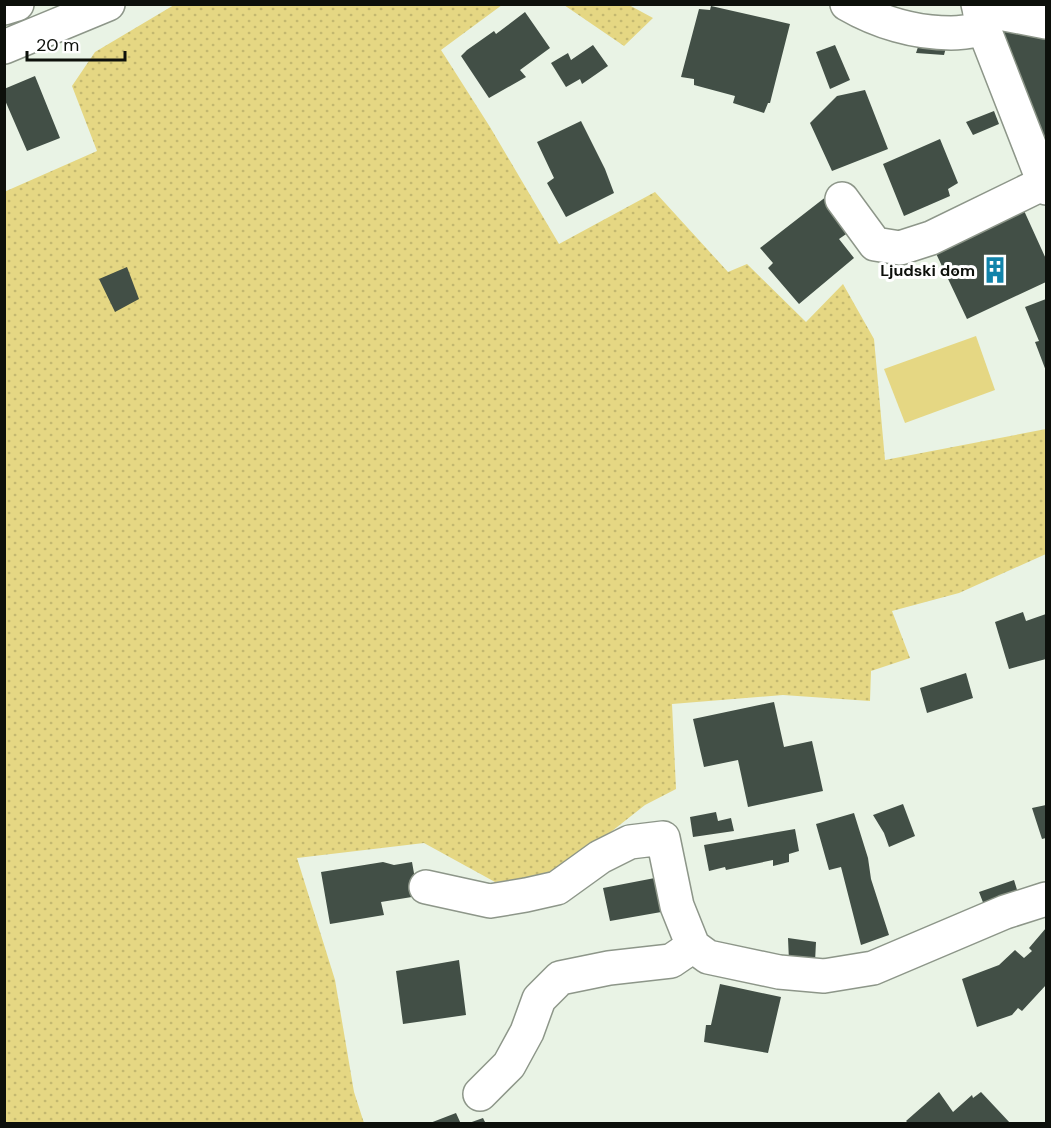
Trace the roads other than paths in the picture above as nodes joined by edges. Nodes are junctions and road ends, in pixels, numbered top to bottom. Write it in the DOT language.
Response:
graph roads {
  1 [pos="17,4"];
  2 [pos="108,4"];
  3 [pos="847,4"];
  4 [pos="4,8"];
  5 [pos="981,16"];
  6 [pos="1047,22"];
  7 [pos="4,47"];
  8 [pos="1043,174"];
  9 [pos="842,199"];
  10 [pos="426,887"];
  11 [pos="1047,899"];
  12 [pos="693,946"];
  13 [pos="480,1094"];
  1 -- 4 [label="street"];
  2 -- 7 [label="street"];
  3 -- 5 [label="street"];
  5 -- 6 [label="street"];
  5 -- 8 [label="street"];
  8 -- 9 [label="street"];
  10 -- 12 [label="street"];
  11 -- 12 [label="street"];
  12 -- 13 [label="street"];
}
